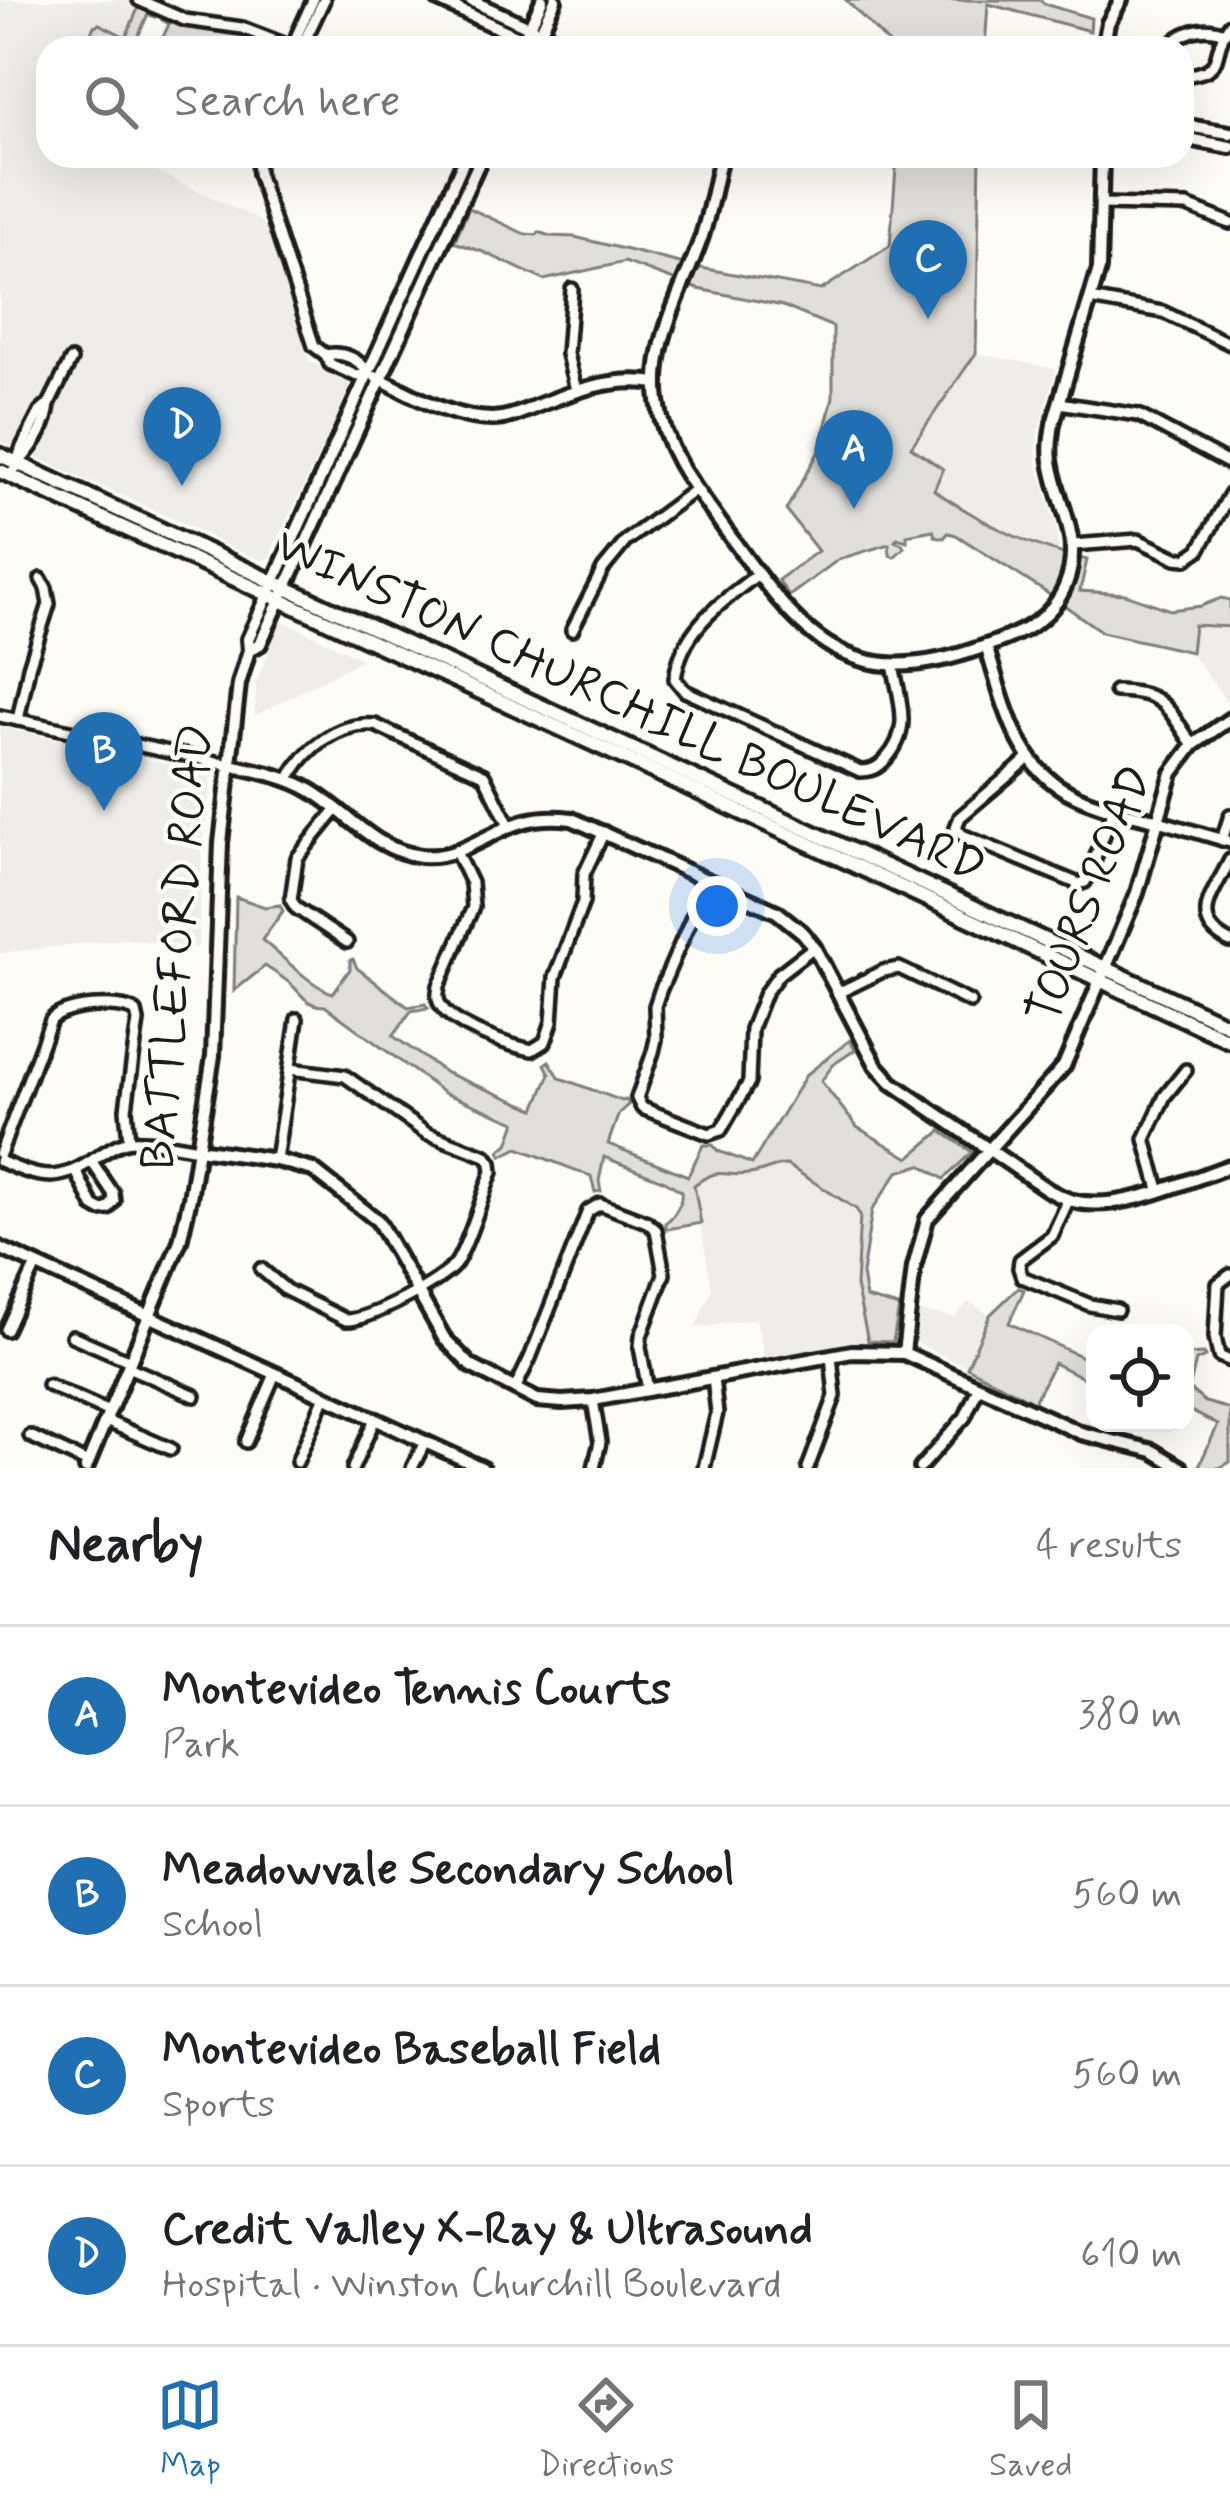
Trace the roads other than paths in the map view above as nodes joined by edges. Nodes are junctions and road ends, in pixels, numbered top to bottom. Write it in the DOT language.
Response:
graph roads {
  1 [pos="139,0"];
  2 [pos="314,0"];
  3 [pos="324,0"];
  4 [pos="438,0"];
  5 [pos="470,0"];
  6 [pos="542,0"];
  7 [pos="555,0"];
  8 [pos="1121,0"];
  9 [pos="1227,28"];
  10 [pos="265,36"];
  11 [pos="297,36"];
  12 [pos="307,36"];
  13 [pos="521,36"];
  14 [pos="524,36"];
  15 [pos="533,36"];
  16 [pos="535,36"];
  17 [pos="1105,36"];
  18 [pos="1181,36"];
  19 [pos="1194,75"];
  20 [pos="1194,127"];
  21 [pos="1230,133"];
  22 [pos="1194,140"];
  23 [pos="1230,147"];
  24 [pos="258,168"];
  25 [pos="461,168"];
  26 [pos="476,168"];
  27 [pos="718,168"];
  28 [pos="1102,168"];
  29 [pos="1102,204"];
  30 [pos="1230,223"];
  31 [pos="572,289"];
  32 [pos="1090,299"];
  33 [pos="1230,344"];
  34 [pos="71,361"];
  35 [pos="374,376"];
  36 [pos="657,383"];
  37 [pos="576,390"];
  38 [pos="1059,403"];
  39 [pos="0,455"];
  40 [pos="1230,464"];
  41 [pos="10,470"];
  42 [pos="696,489"];
  43 [pos="1230,494"];
  44 [pos="1074,545"];
  45 [pos="758,574"];
  46 [pos="41,579"];
  47 [pos="275,590"];
  48 [pos="572,629"];
  49 [pos="986,646"];
  50 [pos="893,664"];
  51 [pos="1115,691"];
  52 [pos="0,716"];
  53 [pos="1230,718"];
  54 [pos="18,720"];
  55 [pos="1193,745"];
  56 [pos="1029,758"];
  57 [pos="230,764"];
  58 [pos="288,780"];
  59 [pos="1114,808"];
  60 [pos="337,809"];
  61 [pos="1230,815"];
  62 [pos="1159,821"];
  63 [pos="509,827"];
  64 [pos="604,832"];
  65 [pos="1226,841"];
  66 [pos="456,852"];
  67 [pos="1230,860"];
  68 [pos="708,880"];
  69 [pos="347,942"];
  70 [pos="1230,942"];
  71 [pos="814,947"];
  72 [pos="1104,974"];
  73 [pos="838,993"];
  74 [pos="970,1002"];
  75 [pos="297,1019"];
  76 [pos="1230,1026"];
  77 [pos="1230,1041"];
  78 [pos="290,1069"];
  79 [pos="1186,1070"];
  80 [pos="129,1141"];
  81 [pos="988,1148"];
  82 [pos="198,1149"];
  83 [pos="0,1158"];
  84 [pos="276,1160"];
  85 [pos="92,1162"];
  86 [pos="1230,1166"];
  87 [pos="76,1171"];
  88 [pos="1159,1189"];
  89 [pos="1068,1201"];
  90 [pos="0,1248"];
  91 [pos="36,1264"];
  92 [pos="261,1269"];
  93 [pos="1230,1275"];
  94 [pos="417,1291"];
  95 [pos="1117,1310"];
  96 [pos="149,1316"];
  97 [pos="6,1330"];
  98 [pos="72,1336"];
  99 [pos="904,1353"];
  100 [pos="831,1356"];
  101 [pos="1230,1361"];
  102 [pos="129,1364"];
  103 [pos="275,1374"];
  104 [pos="712,1378"];
  105 [pos="48,1385"];
  106 [pos="978,1388"];
  107 [pos="515,1389"];
  108 [pos="648,1390"];
  109 [pos="195,1396"];
  110 [pos="325,1396"];
  111 [pos="593,1400"];
  112 [pos="108,1416"];
  113 [pos="375,1419"];
  114 [pos="30,1436"];
  115 [pos="246,1442"];
  116 [pos="424,1442"];
  117 [pos="171,1449"];
  118 [pos="297,1462"];
  119 [pos="87,1465"];
  120 [pos="476,1467"];
  121 [pos="353,1468"];
  122 [pos="412,1468"];
  123 [pos="594,1468"];
  124 [pos="704,1468"];
  125 [pos="808,1468"];
  126 [pos="920,1468"];
  127 [pos="1181,1468"];
  1 -- 10 [label="street"];
  2 -- 11 [label="street"];
  3 -- 12 [label="street"];
  4 -- 13 [label="street"];
  5 -- 14 [label="street"];
  6 -- 15 [label="street"];
  7 -- 16 [label="street"];
  8 -- 17 [label="street"];
  9 -- 18 [label="street"];
  9 -- 19 [label="street"];
  20 -- 21 [label="street"];
  22 -- 23 [label="street"];
  24 -- 35 [label="street"];
  25 -- 35 [label="street, BATTLEFORD ROAD"];
  26 -- 35 [label="street, BATTLEFORD ROAD"];
  27 -- 36 [label="street"];
  28 -- 29 [label="street"];
  29 -- 30 [label="street"];
  29 -- 32 [label="street"];
  31 -- 37 [label="street"];
  32 -- 33 [label="street"];
  32 -- 38 [label="street"];
  34 -- 41 [label="street"];
  35 -- 37 [label="street"];
  35 -- 47 [label="street, BATTLEFORD ROAD"];
  36 -- 37 [label="street"];
  36 -- 42 [label="street"];
  38 -- 40 [label="street"];
  38 -- 44 [label="street"];
  39 -- 41 [label="main road, WINSTON CHURCHILL BOULEVARD"];
  41 -- 47 [label="main road, WINSTON CHURCHILL BOULEVARD"];
  42 -- 45 [label="street"];
  42 -- 48 [label="street"];
  43 -- 44 [label="street"];
  44 -- 49 [label="street"];
  45 -- 50 [label="street"];
  45 -- 50 [label="street"];
  46 -- 54 [label="street"];
  47 -- 57 [label="street, BATTLEFORD ROAD"];
  47 -- 72 [label="main road, WINSTON CHURCHILL BOULEVARD"];
  49 -- 50 [label="street"];
  49 -- 56 [label="street"];
  51 -- 55 [label="street"];
  52 -- 54 [label="street"];
  53 -- 55 [label="street, TOURS ROAD"];
  54 -- 57 [label="street"];
  55 -- 62 [label="street, TOURS ROAD"];
  56 -- 59 [label="street"];
  56 -- 59 [label="street"];
  57 -- 58 [label="street"];
  57 -- 82 [label="street, BATTLEFORD ROAD"];
  58 -- 60 [label="street"];
  58 -- 63 [label="street"];
  59 -- 62 [label="street"];
  60 -- 66 [label="street"];
  60 -- 69 [label="street"];
  61 -- 65 [label="street"];
  62 -- 65 [label="street"];
  62 -- 72 [label="street, TOURS ROAD"];
  63 -- 64 [label="street"];
  63 -- 66 [label="street"];
  64 -- 66 [label="street"];
  64 -- 68 [label="street"];
  67 -- 70 [label="street"];
  68 -- 71 [label="street"];
  68 -- 71 [label="street"];
  71 -- 73 [label="street"];
  72 -- 76 [label="main road, WINSTON CHURCHILL BOULEVARD"];
  72 -- 77 [label="main road, WINSTON CHURCHILL BOULEVARD"];
  72 -- 81 [label="street, TOURS ROAD"];
  73 -- 74 [label="street"];
  73 -- 81 [label="street"];
  75 -- 78 [label="street"];
  78 -- 84 [label="street"];
  78 -- 94 [label="street"];
  79 -- 88 [label="street"];
  80 -- 82 [label="street"];
  80 -- 83 [label="street"];
  80 -- 85 [label="street"];
  81 -- 89 [label="street"];
  81 -- 99 [label="street, TOURS ROAD"];
  82 -- 84 [label="street"];
  82 -- 96 [label="street, BATTLEFORD ROAD"];
  83 -- 87 [label="street"];
  84 -- 94 [label="street"];
  85 -- 87 [label="street"];
  85 -- 87 [label="street"];
  86 -- 88 [label="street"];
  88 -- 89 [label="street"];
  89 -- 95 [label="street"];
  90 -- 91 [label="street"];
  91 -- 96 [label="street"];
  91 -- 97 [label="street"];
  92 -- 94 [label="street"];
  93 -- 101 [label="street"];
  94 -- 107 [label="street"];
  96 -- 102 [label="street, BATTLEFORD ROAD"];
  96 -- 103 [label="street"];
  98 -- 102 [label="street"];
  99 -- 100 [label="street"];
  99 -- 106 [label="street"];
  100 -- 104 [label="street"];
  100 -- 125 [label="street"];
  102 -- 109 [label="street"];
  102 -- 112 [label="street, BATTLEFORD ROAD"];
  103 -- 110 [label="street"];
  103 -- 115 [label="street"];
  104 -- 108 [label="street"];
  104 -- 124 [label="street"];
  105 -- 112 [label="street"];
  106 -- 126 [label="street"];
  106 -- 127 [label="street"];
  107 -- 108 [label="street"];
  107 -- 111 [label="street"];
  108 -- 111 [label="street"];
  110 -- 113 [label="street"];
  110 -- 118 [label="street"];
  111 -- 123 [label="street"];
  112 -- 117 [label="street"];
  112 -- 119 [label="street, BATTLEFORD ROAD"];
  113 -- 116 [label="street"];
  113 -- 121 [label="street"];
  114 -- 119 [label="street"];
  116 -- 120 [label="street"];
  116 -- 122 [label="street"];
}
